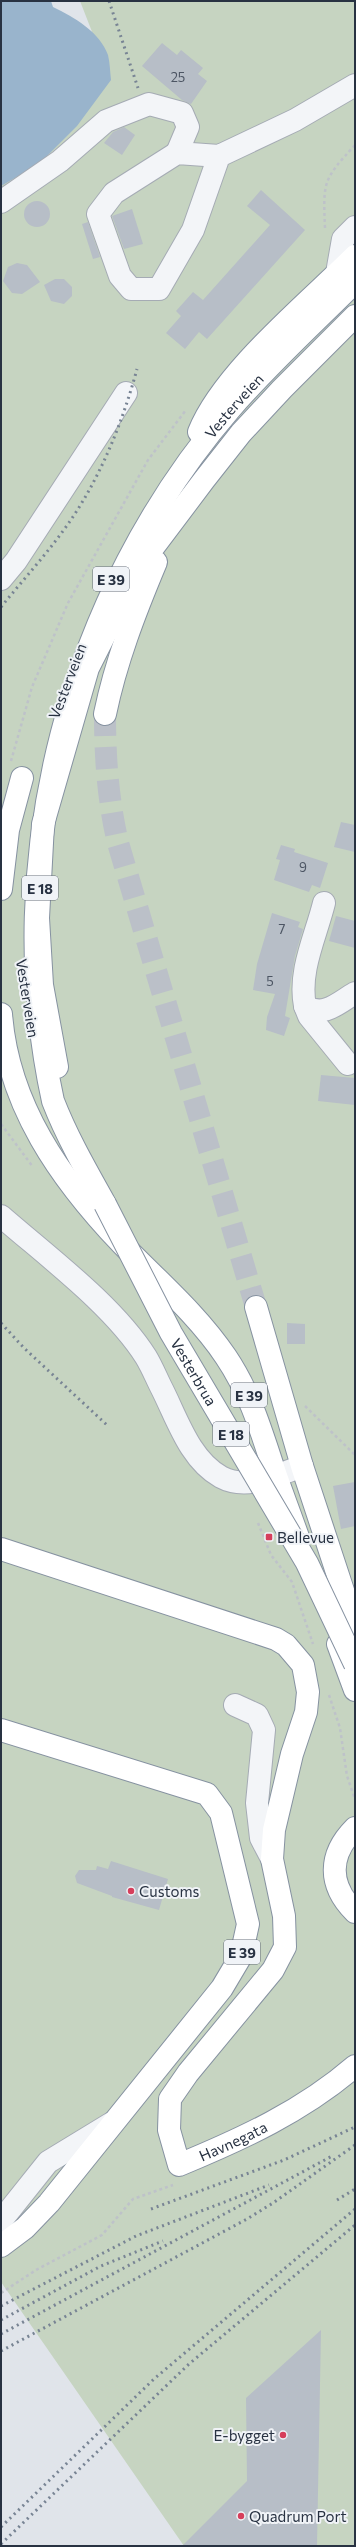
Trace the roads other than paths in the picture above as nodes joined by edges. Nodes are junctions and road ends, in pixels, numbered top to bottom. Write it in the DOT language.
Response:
graph roads {
  1 [pos="355,85"];
  2 [pos="177,153"];
  3 [pos="219,156"];
  4 [pos="1,202"];
  5 [pos="355,227"];
  6 [pos="355,256"];
  7 [pos="346,278"];
  8 [pos="355,316"];
  9 [pos="126,393"];
  10 [pos="173,523"];
  11 [pos="1,579"];
  12 [pos="51,710"];
  13 [pos="105,714"];
  14 [pos="26,762"];
  15 [pos="1,889"];
  16 [pos="324,903"];
  17 [pos="355,993"];
  18 [pos="305,1006"];
  19 [pos="1,1014"];
  20 [pos="348,1064"];
  21 [pos="84,1159"];
  22 [pos="1,1216"];
  23 [pos="256,1307"];
  24 [pos="302,1466"];
  25 [pos="276,1476"];
  26 [pos="1,1549"];
  27 [pos="355,1627"];
  28 [pos="355,1664"];
  29 [pos="355,1690"];
  30 [pos="235,1705"];
  31 [pos="1,1730"];
  32 [pos="355,1828"];
  33 [pos="272,1859"];
  34 [pos="355,1912"];
  35 [pos="355,2066"];
  36 [pos="114,2123"];
  37 [pos="1,2221"];
  38 [pos="1,2246"];
  1 -- 3 [label="street"];
  2 -- 3 [label="street"];
  2 -- 3 [label="street"];
  2 -- 4 [label="street"];
  5 -- 7 [label="street"];
  6 -- 7 [label="highway, E 39"];
  7 -- 12 [label="highway, Vesterveien / E 39"];
  8 -- 10 [label="highway, Vesterveien / E 39"];
  9 -- 11 [label="street"];
  10 -- 13 [label="highway, E 39"];
  10 -- 21 [label="highway, Vesterveien / E 18"];
  12 -- 21 [label="highway, Vesterveien / E 18"];
  14 -- 15 [label="highway"];
  16 -- 18 [label="street"];
  17 -- 18 [label="street"];
  18 -- 20 [label="street"];
  19 -- 25 [label="highway, E 39"];
  21 -- 28 [label="highway, Vesterbrua / E 18, bridge"];
  22 -- 25 [label="street"];
  23 -- 24 [label="highway, E 39"];
  24 -- 25 [label="street"];
  24 -- 27 [label="highway, E 39"];
  25 -- 29 [label="highway, E 39"];
  26 -- 33 [label="highway, E 39"];
  30 -- 33 [label="street"];
  31 -- 36 [label="highway, E 39"];
  32 -- 34 [label="highway"];
  33 -- 35 [label="highway, Havnegata / E 39"];
  36 -- 37 [label="street"];
  36 -- 38 [label="highway, E 39"];
}
